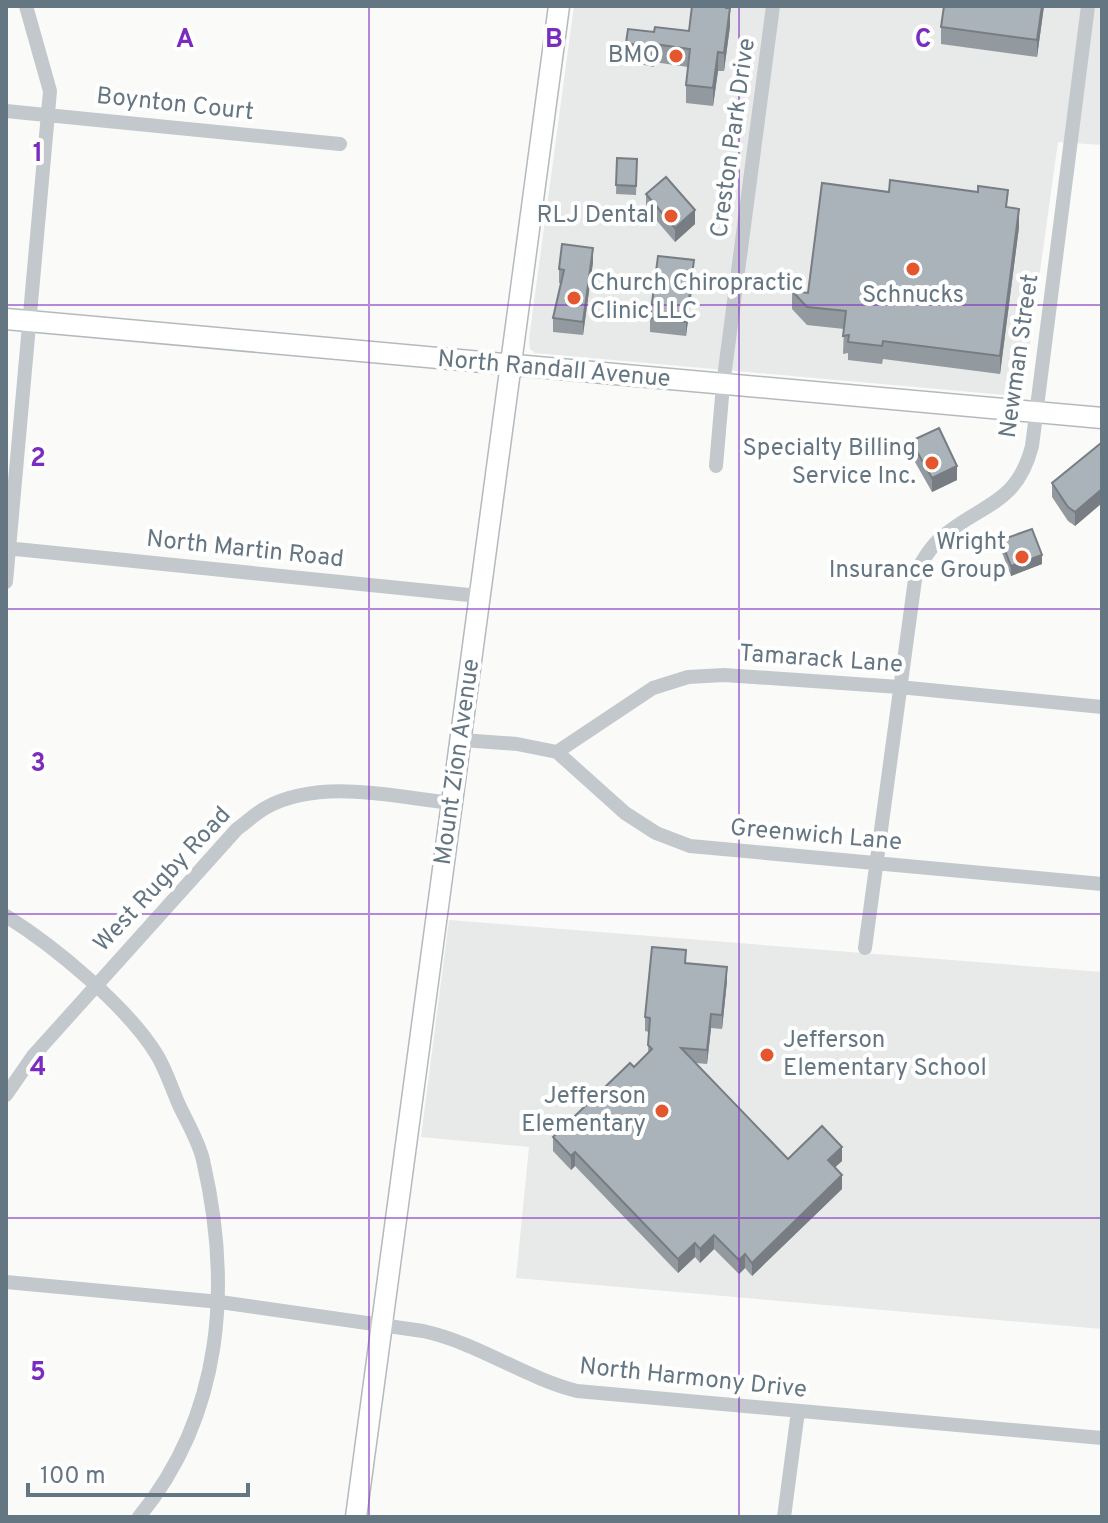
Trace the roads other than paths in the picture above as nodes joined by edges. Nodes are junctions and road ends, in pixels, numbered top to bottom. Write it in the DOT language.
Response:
graph roads {
  1 [pos="26,6"];
  2 [pos="559,6"];
  3 [pos="773,6"];
  4 [pos="1088,6"];
  5 [pos="6,111"];
  6 [pos="48,115"];
  7 [pos="340,144"];
  8 [pos="6,319"];
  9 [pos="30,321"];
  10 [pos="511,367"];
  11 [pos="723,385"];
  12 [pos="1036,413"];
  13 [pos="1102,418"];
  14 [pos="716,466"];
  15 [pos="8,548"];
  16 [pos="6,582"];
  17 [pos="479,596"];
  18 [pos="899,687"];
  19 [pos="1102,707"];
  20 [pos="462,740"];
  21 [pos="557,752"];
  22 [pos="452,803"];
  23 [pos="875,864"];
  24 [pos="1102,884"];
  25 [pos="6,916"];
  26 [pos="865,948"];
  27 [pos="97,985"];
  28 [pos="6,1095"];
  29 [pos="6,1282"];
  30 [pos="220,1302"];
  31 [pos="381,1324"];
  32 [pos="798,1411"];
  33 [pos="1102,1438"];
  34 [pos="139,1517"];
  35 [pos="356,1517"];
  36 [pos="784,1517"];
  1 -- 6 [label="street"];
  2 -- 10 [label="main road, Mount Zion Avenue"];
  3 -- 11 [label="street, Creston Park Drive"];
  4 -- 12 [label="street, Newman Street"];
  5 -- 6 [label="street, Boynton Court"];
  6 -- 7 [label="street, Boynton Court"];
  6 -- 9 [label="street"];
  8 -- 9 [label="main road, North Randall Avenue"];
  9 -- 10 [label="main road, North Randall Avenue"];
  9 -- 15 [label="street"];
  10 -- 11 [label="main road, North Randall Avenue"];
  10 -- 17 [label="main road, Mount Zion Avenue"];
  11 -- 12 [label="main road, North Randall Avenue"];
  11 -- 14 [label="street, Creston Park Drive"];
  12 -- 13 [label="main road, North Randall Avenue"];
  12 -- 18 [label="street, Newman Street"];
  15 -- 16 [label="street"];
  15 -- 17 [label="street, North Martin Road"];
  17 -- 20 [label="main road, Mount Zion Avenue"];
  18 -- 19 [label="street, Tamarack Lane"];
  18 -- 21 [label="street, Tamarack Lane"];
  18 -- 23 [label="street, Newman Street"];
  20 -- 21 [label="street"];
  20 -- 22 [label="main road, Mount Zion Avenue"];
  21 -- 23 [label="street, Greenwich Lane"];
  22 -- 27 [label="street, West Rugby Road"];
  22 -- 31 [label="main road, Mount Zion Avenue"];
  23 -- 24 [label="street, Greenwich Lane"];
  23 -- 26 [label="street, Newman Street"];
  25 -- 27 [label="street"];
  27 -- 28 [label="street, West Rugby Road"];
  27 -- 30 [label="street"];
  29 -- 30 [label="street, North Harmony Drive"];
  30 -- 31 [label="street, North Harmony Drive"];
  30 -- 34 [label="street"];
  31 -- 32 [label="street, North Harmony Drive"];
  31 -- 35 [label="main road, Mount Zion Avenue"];
  32 -- 33 [label="street, North Harmony Drive"];
  32 -- 36 [label="street"];
}
